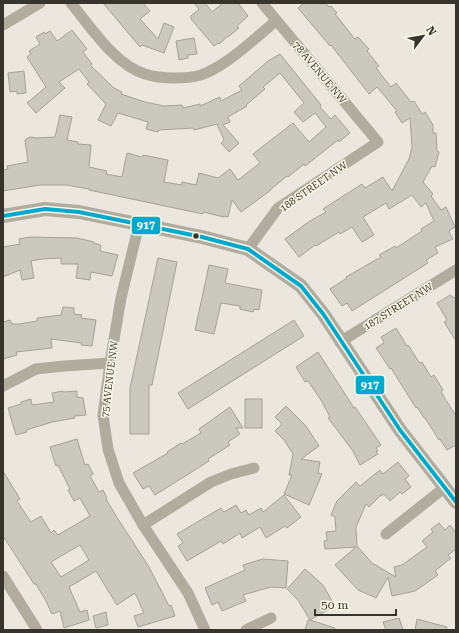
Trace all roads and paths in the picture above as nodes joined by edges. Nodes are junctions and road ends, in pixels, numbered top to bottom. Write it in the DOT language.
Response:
graph roads {
  1 [pos="40,3"];
  2 [pos="71,3"];
  3 [pos="262,3"];
  4 [pos="276,21"];
  5 [pos="3,25"];
  6 [pos="378,142"];
  7 [pos="3,216"];
  8 [pos="139,224"];
  9 [pos="248,249"];
  10 [pos="456,270"];
  11 [pos="340,342"];
  12 [pos="110,363"];
  13 [pos="3,386"];
  14 [pos="254,468"];
  15 [pos="444,488"];
  16 [pos="456,502"];
  17 [pos="143,525"];
  18 [pos="386,534"];
  19 [pos="3,576"];
  20 [pos="271,618"];
  21 [pos="38,630"];
  22 [pos="205,630"];
  23 [pos="246,630"];
  1 -- 5 [label="street"];
  2 -- 4 [label="street"];
  3 -- 4 [label="street, 78 AVENUE NW"];
  4 -- 6 [label="street, 78 AVENUE NW"];
  6 -- 9 [label="street, 188 STREET NW"];
  7 -- 8 [label="street"];
  8 -- 9 [label="street"];
  8 -- 12 [label="street, 75 AVENUE NW"];
  9 -- 11 [label="street"];
  10 -- 11 [label="street, 187 STREET NW"];
  11 -- 15 [label="street"];
  12 -- 13 [label="street"];
  12 -- 17 [label="street, 75 AVENUE NW"];
  14 -- 17 [label="street"];
  15 -- 16 [label="street"];
  15 -- 18 [label="street"];
  17 -- 22 [label="street, 75 AVENUE NW"];
  19 -- 21 [label="street"];
  20 -- 23 [label="street"];
}
